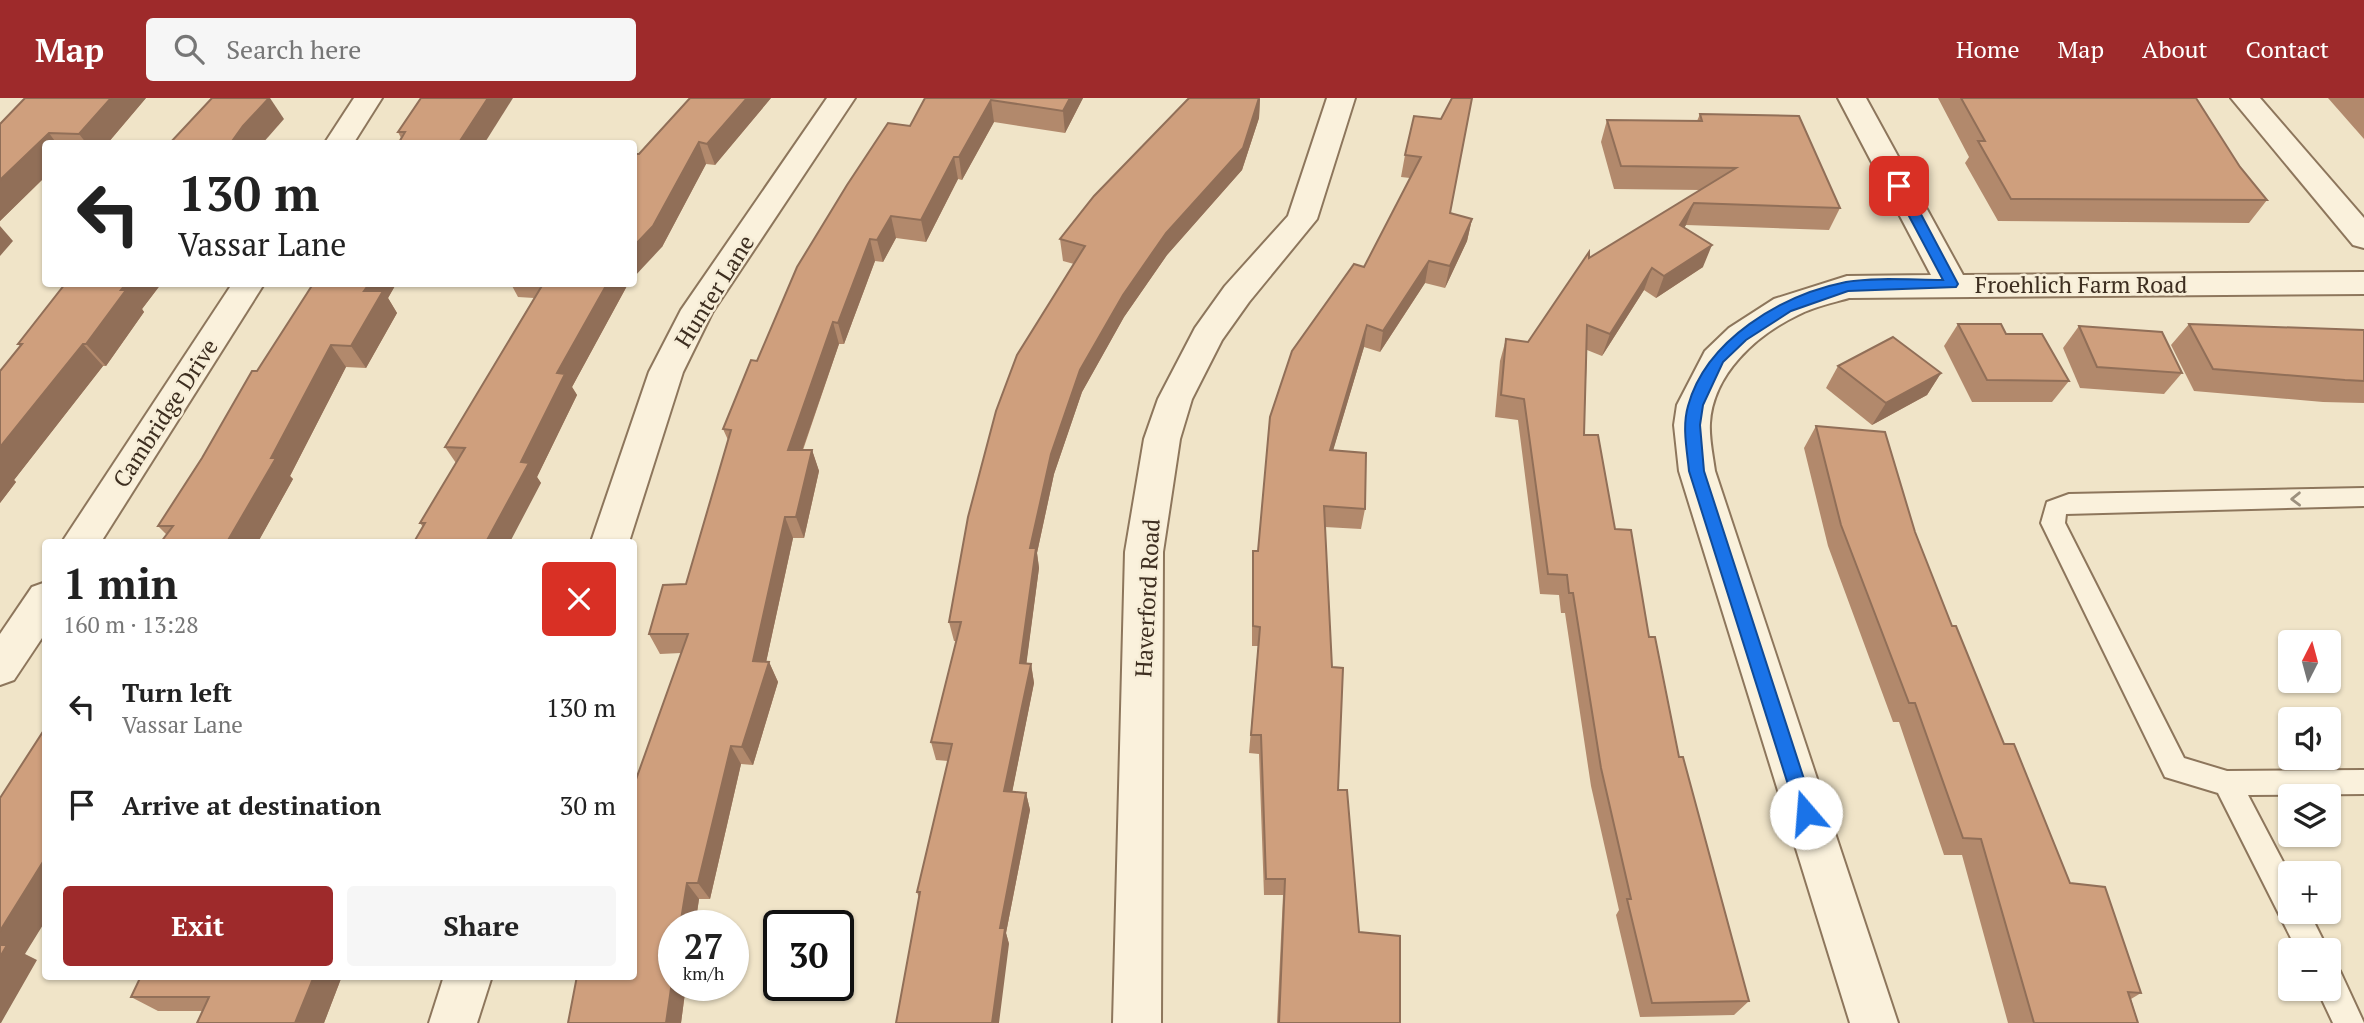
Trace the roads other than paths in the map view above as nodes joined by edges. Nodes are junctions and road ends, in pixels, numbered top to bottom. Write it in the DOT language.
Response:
graph roads {
  1 [pos="368,98"];
  2 [pos="841,98"];
  3 [pos="1341,98"];
  4 [pos="1852,98"];
  5 [pos="2245,98"];
  6 [pos="341,140"];
  7 [pos="2364,238"];
  8 [pos="1952,284"];
  9 [pos="2364,284"];
  10 [pos="246,287"];
  11 [pos="2364,497"];
  12 [pos="83,539"];
  13 [pos="611,539"];
  14 [pos="42,604"];
  15 [pos="0,668"];
  16 [pos="2364,782"];
  17 [pos="2227,783"];
  18 [pos="2278,882"];
  19 [pos="467,980"];
  20 [pos="2339,1001"];
  21 [pos="453,1023"];
  22 [pos="1137,1023"];
  23 [pos="1874,1023"];
  24 [pos="2350,1023"];
  1 -- 6 [label="street"];
  2 -- 13 [label="street, Hunter Lane"];
  3 -- 22 [label="street, Haverford Road"];
  4 -- 8 [label="street"];
  5 -- 7 [label="street"];
  8 -- 9 [label="street, Froehlich Farm Road"];
  8 -- 23 [label="street, Froehlich Farm Road"];
  10 -- 12 [label="street, Cambridge Drive"];
  11 -- 17 [label="lane, one-way"];
  14 -- 15 [label="street"];
  16 -- 17 [label="lane"];
  17 -- 18 [label="lane"];
  19 -- 21 [label="street"];
  20 -- 24 [label="lane"];
}
